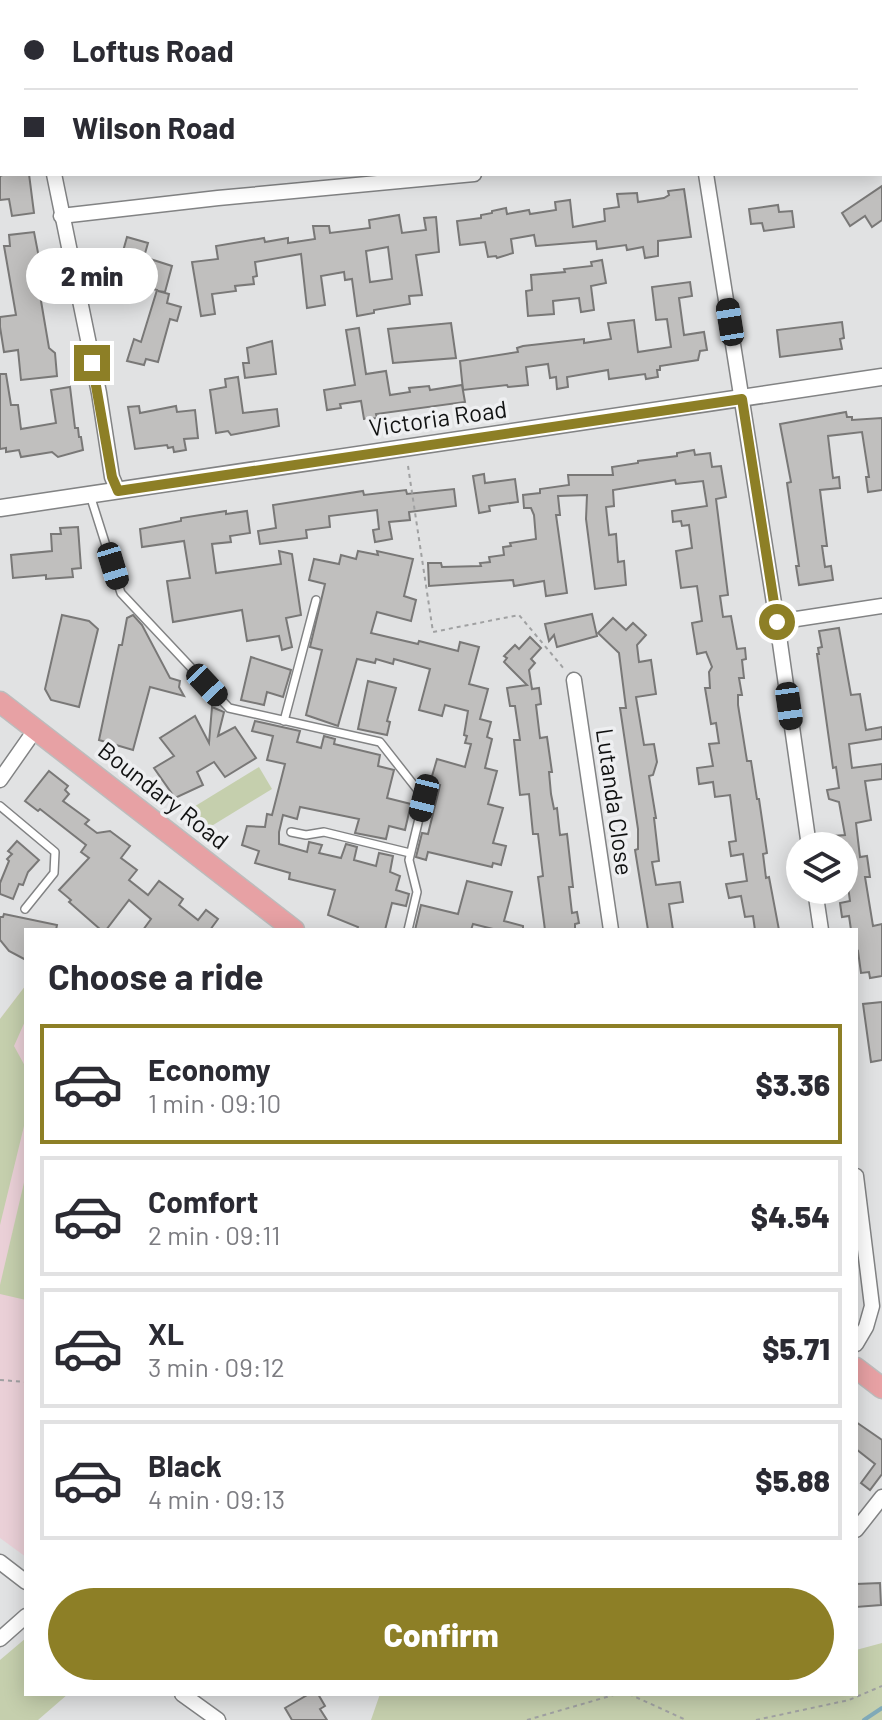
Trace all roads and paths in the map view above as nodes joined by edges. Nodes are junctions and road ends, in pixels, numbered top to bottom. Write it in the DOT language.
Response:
graph roads {
  1 [pos="54,176"];
  2 [pos="453,176"];
  3 [pos="706,176"];
  4 [pos="61,216"];
  5 [pos="882,377"];
  6 [pos="742,399"];
  7 [pos="408,466"];
  8 [pos="118,491"];
  9 [pos="90,495"];
  10 [pos="0,508"];
  11 [pos="316,600"];
  12 [pos="882,606"];
  13 [pos="777,622"];
  14 [pos="574,680"];
  15 [pos="0,702"];
  16 [pos="284,721"];
  17 [pos="35,730"];
  18 [pos="0,780"];
  19 [pos="0,806"];
  20 [pos="291,832"];
  21 [pos="807,832"];
  22 [pos="410,853"];
  23 [pos="817,904"];
  24 [pos="25,909"];
  25 [pos="291,928"];
  26 [pos="408,928"];
  27 [pos="611,928"];
  28 [pos="821,928"];
  29 [pos="858,1192"];
  30 [pos="858,1341"];
  31 [pos="858,1370"];
  32 [pos="0,1380"];
  33 [pos="24,1382"];
  34 [pos="882,1388"];
  35 [pos="882,1497"];
  36 [pos="858,1527"];
  37 [pos="0,1562"];
  38 [pos="24,1580"];
  39 [pos="24,1618"];
  40 [pos="0,1639"];
  41 [pos="882,1686"];
  42 [pos="185,1696"];
  43 [pos="610,1696"];
  44 [pos="633,1696"];
  45 [pos="218,1720"];
  46 [pos="527,1720"];
  47 [pos="686,1720"];
  48 [pos="756,1720"];
  1 -- 4 [label="street"];
  2 -- 4 [label="street"];
  3 -- 6 [label="street"];
  4 -- 8 [label="street"];
  5 -- 6 [label="street, Victoria Road"];
  6 -- 8 [label="street, Victoria Road"];
  6 -- 13 [label="street"];
  7 -- 14 [label="path"];
  8 -- 9 [label="street, Victoria Road"];
  9 -- 10 [label="street, Victoria Road"];
  9 -- 16 [label="lane"];
  11 -- 16 [label="lane"];
  12 -- 13 [label="street"];
  13 -- 21 [label="street"];
  14 -- 27 [label="street, Lutanda Close"];
  15 -- 17 [label="main road, Boundary Road"];
  16 -- 22 [label="lane"];
  17 -- 18 [label="street"];
  17 -- 25 [label="main road, Boundary Road"];
  19 -- 24 [label="lane"];
  20 -- 22 [label="lane"];
  22 -- 26 [label="lane"];
  23 -- 28 [label="street"];
  29 -- 30 [label="street"];
  31 -- 34 [label="main road"];
  32 -- 33 [label="path"];
  35 -- 36 [label="street"];
  37 -- 38 [label="street"];
  39 -- 40 [label="street"];
  41 -- 48 [label="path"];
  42 -- 45 [label="street"];
  43 -- 46 [label="path"];
  44 -- 47 [label="path"];
}
